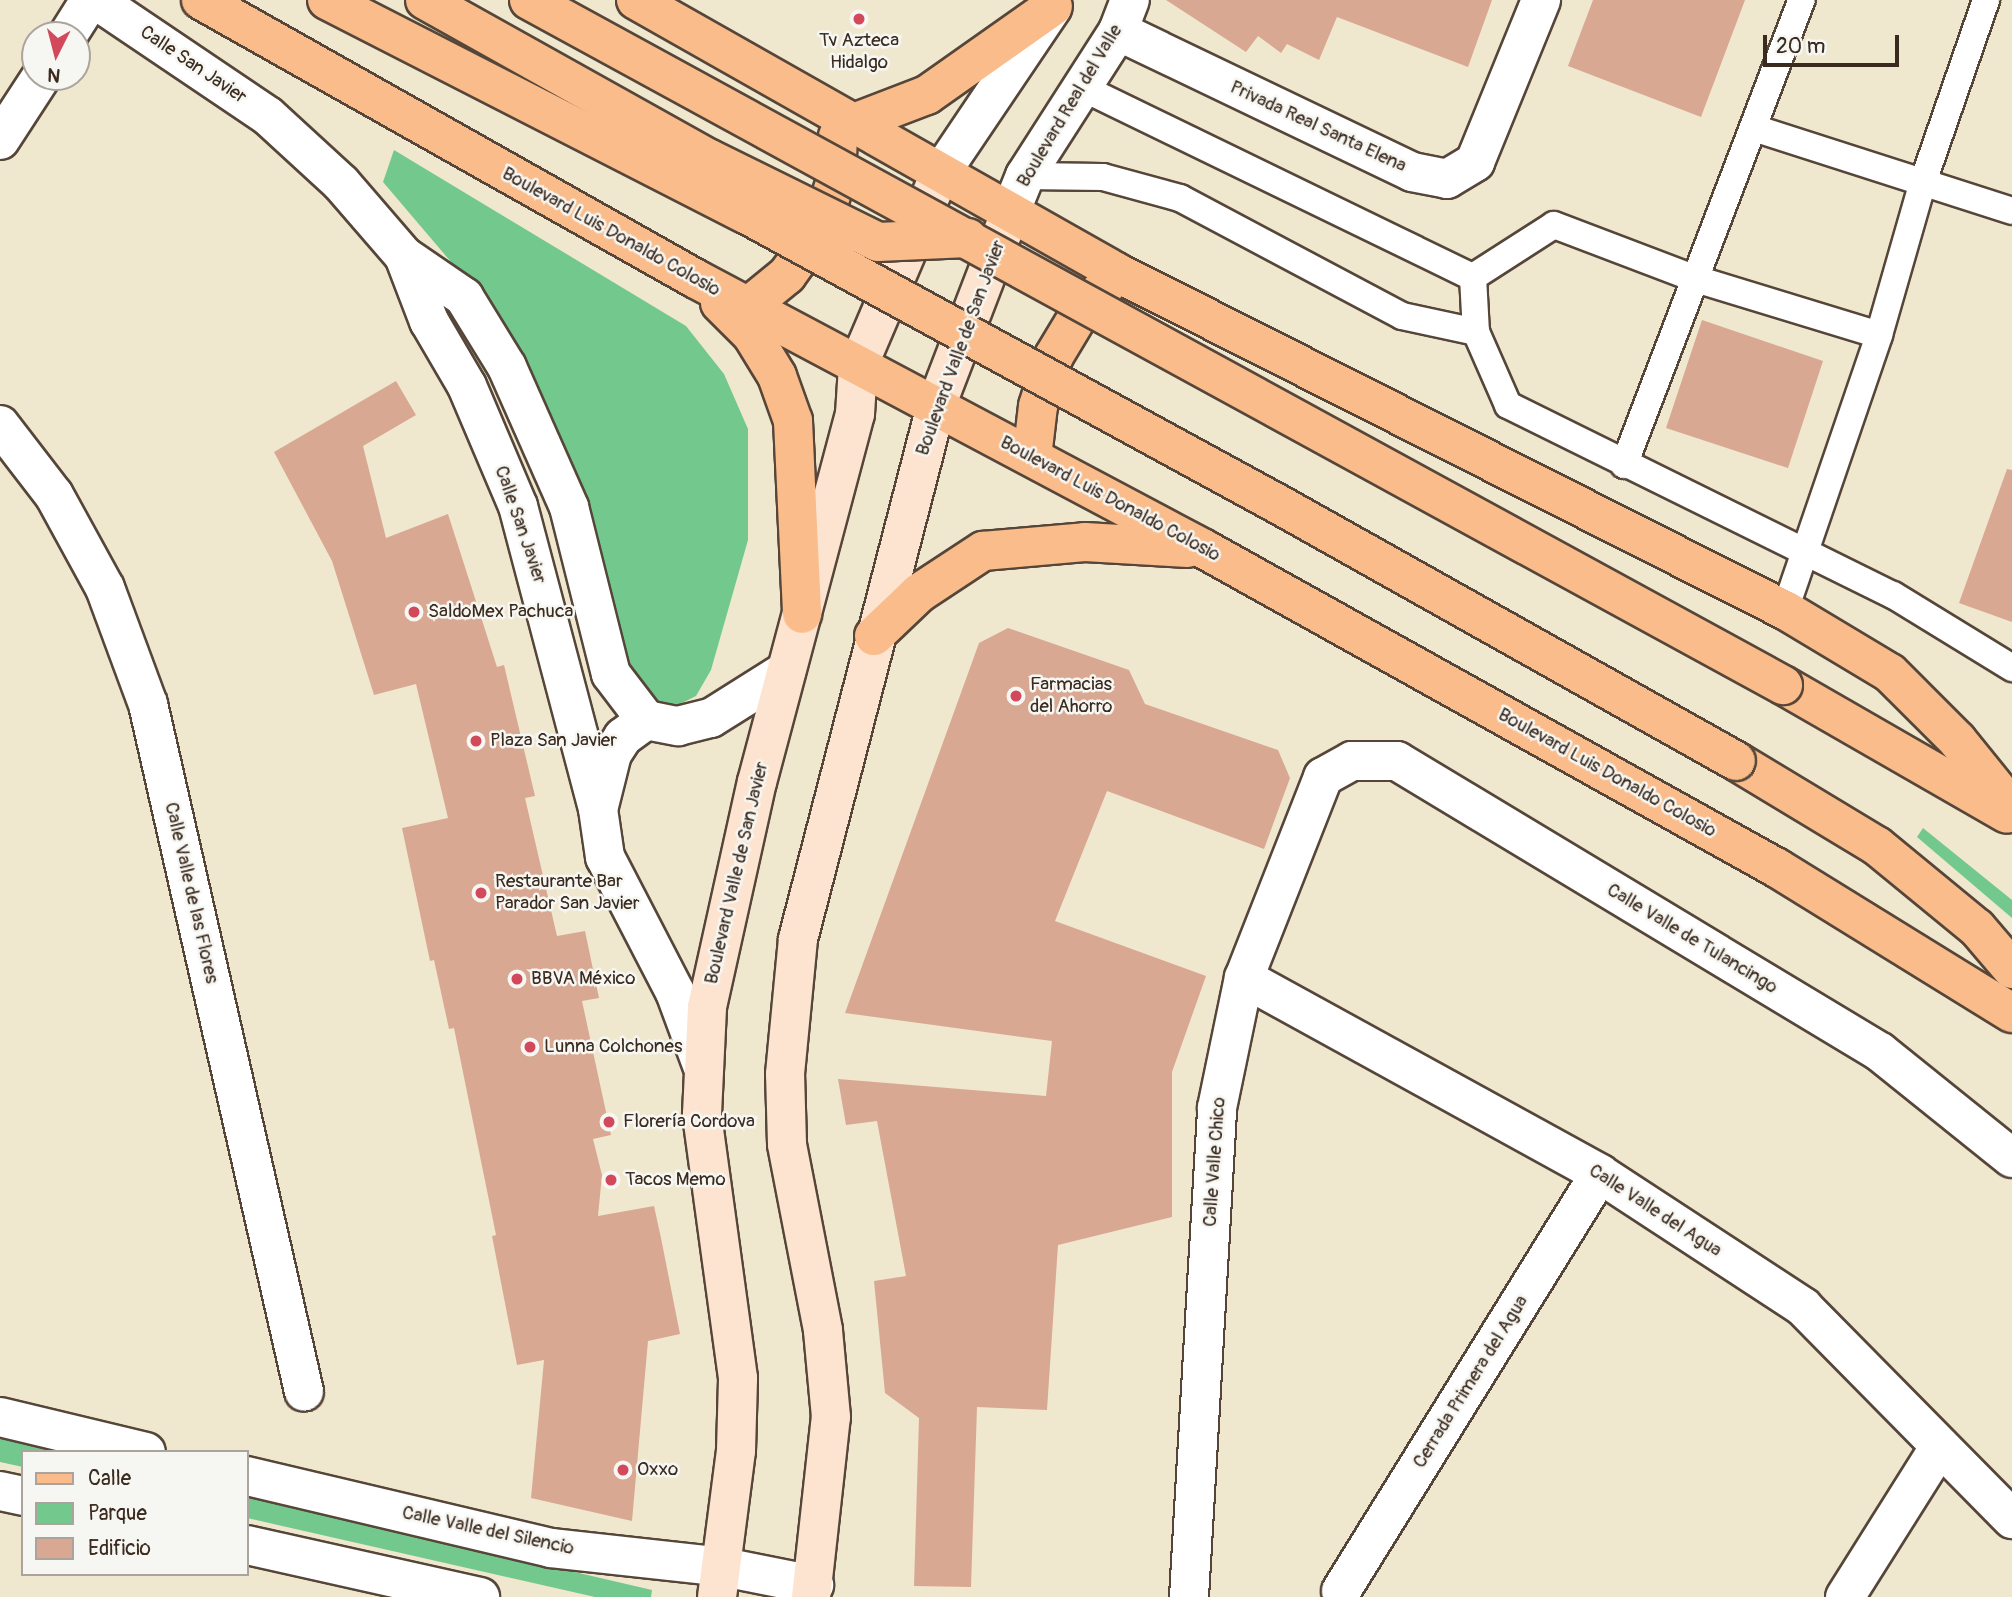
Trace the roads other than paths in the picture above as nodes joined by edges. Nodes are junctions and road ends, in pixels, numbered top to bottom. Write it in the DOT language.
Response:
graph roads {
  1 [pos="90,0"];
  2 [pos="96,0"];
  3 [pos="201,0"];
  4 [pos="327,0"];
  5 [pos="425,0"];
  6 [pos="529,0"];
  7 [pos="636,0"];
  8 [pos="1541,0"];
  9 [pos="1802,0"];
  10 [pos="1986,0"];
  11 [pos="1054,3"];
  12 [pos="1124,16"];
  13 [pos="77,21"];
  14 [pos="1081,87"];
  15 [pos="32,91"];
  16 [pos="845,121"];
  17 [pos="1754,128"];
  18 [pos="0,140"];
  19 [pos="940,174"];
  20 [pos="1025,176"];
  21 [pos="1922,185"];
  22 [pos="2012,211"];
  23 [pos="1010,213"];
  24 [pos="968,238"];
  25 [pos="404,256"];
  26 [pos="1118,273"];
  27 [pos="1473,277"];
  28 [pos="696,279"];
  29 [pos="1696,279"];
  30 [pos="750,306"];
  31 [pos="1476,332"];
  32 [pos="1879,335"];
  33 [pos="858,366"];
  34 [pos="507,367"];
  35 [pos="467,386"];
  36 [pos="936,406"];
  37 [pos="0,425"];
  38 [pos="1032,457"];
  39 [pos="1624,465"];
  40 [pos="561,487"];
  41 [pos="518,506"];
  42 [pos="1204,549"];
  43 [pos="1807,553"];
  44 [pos="1785,610"];
  45 [pos="802,614"];
  46 [pos="874,636"];
  47 [pos="2012,668"];
  48 [pos="786,671"];
  49 [pos="646,720"];
  50 [pos="1352,761"];
  51 [pos="2012,808"];
  52 [pos="598,809"];
  53 [pos="2012,817"];
  54 [pos="2012,969"];
  55 [pos="1244,978"];
  56 [pos="2012,1013"];
  57 [pos="702,1065"];
  58 [pos="2012,1158"];
  59 [pos="1600,1174"];
  60 [pos="304,1392"];
  61 [pos="0,1417"];
  62 [pos="1940,1446"];
  63 [pos="138,1450"];
  64 [pos="248,1476"];
  65 [pos="0,1491"];
  66 [pos="21,1496"];
  67 [pos="2012,1519"];
  68 [pos="248,1545"];
  69 [pos="720,1582"];
  70 [pos="813,1591"];
  71 [pos="1341,1591"];
  72 [pos="480,1597"];
  73 [pos="1189,1597"];
  74 [pos="1845,1597"];
  1 -- 13 [label="street"];
  2 -- 25 [label="street, Calle San Javier"];
  3 -- 28 [label="main road, Boulevard Luis Donaldo Colosio"];
  4 -- 54 [label="main road, bridge"];
  5 -- 24 [label="main road, bridge"];
  6 -- 24 [label="main road, bridge"];
  7 -- 16 [label="main road"];
  8 -- 12 [label="street, Privada Real Santa Elena"];
  9 -- 17 [label="lane"];
  10 -- 21 [label="lane"];
  11 -- 16 [label="main road"];
  11 -- 19 [label="street"];
  12 -- 14 [label="street, Boulevard Real del Valle"];
  14 -- 20 [label="street, Boulevard Real del Valle"];
  14 -- 27 [label="lane"];
  15 -- 18 [label="street"];
  16 -- 19 [label="main road"];
  16 -- 30 [label="main road"];
  17 -- 21 [label="lane"];
  17 -- 29 [label="lane"];
  19 -- 23 [label="main road"];
  19 -- 33 [label="main road, Boulevard Valle de San Javier"];
  20 -- 23 [label="street, Boulevard Real del Valle"];
  20 -- 31 [label="lane"];
  21 -- 22 [label="lane"];
  21 -- 32 [label="lane"];
  23 -- 26 [label="main road"];
  23 -- 36 [label="main road, Boulevard Valle de San Javier"];
  24 -- 53 [label="main road, bridge"];
  25 -- 34 [label="street, Calle San Javier"];
  25 -- 35 [label="street, Calle San Javier"];
  26 -- 38 [label="main road"];
  26 -- 44 [label="main road"];
  27 -- 29 [label="lane"];
  27 -- 31 [label="lane"];
  28 -- 30 [label="main road, Boulevard Luis Donaldo Colosio"];
  28 -- 45 [label="main road"];
  29 -- 32 [label="lane"];
  29 -- 39 [label="lane"];
  30 -- 33 [label="main road, Boulevard Luis Donaldo Colosio"];
  31 -- 39 [label="lane"];
  32 -- 43 [label="lane"];
  33 -- 36 [label="main road, Boulevard Luis Donaldo Colosio"];
  33 -- 45 [label="main road, Boulevard Valle de San Javier"];
  34 -- 35 [label="street"];
  34 -- 40 [label="street, Calle San Javier"];
  35 -- 41 [label="street, Calle San Javier"];
  36 -- 38 [label="main road, Boulevard Luis Donaldo Colosio"];
  36 -- 46 [label="main road, Boulevard Valle de San Javier"];
  37 -- 60 [label="street, Calle Valle de las Flores"];
  38 -- 42 [label="main road, Boulevard Luis Donaldo Colosio"];
  39 -- 43 [label="lane"];
  40 -- 41 [label="street"];
  40 -- 49 [label="street, Calle San Javier"];
  41 -- 52 [label="street, Calle San Javier"];
  42 -- 46 [label="main road"];
  42 -- 56 [label="main road, Boulevard Luis Donaldo Colosio"];
  43 -- 44 [label="lane"];
  43 -- 47 [label="lane"];
  44 -- 51 [label="main road"];
  45 -- 48 [label="main road, Boulevard Valle de San Javier"];
  46 -- 70 [label="main road, Boulevard Valle de San Javier"];
  48 -- 49 [label="street"];
  48 -- 57 [label="main road, Boulevard Valle de San Javier"];
  49 -- 52 [label="street, Calle San Javier"];
  50 -- 55 [label="street, Calle Valle Chico"];
  50 -- 58 [label="street, Calle Valle de Tulancingo"];
  52 -- 57 [label="street, Calle San Javier"];
  55 -- 59 [label="street, Calle Valle del Agua"];
  55 -- 73 [label="street, Calle Valle Chico"];
  57 -- 69 [label="main road, Boulevard Valle de San Javier"];
  59 -- 62 [label="street, Calle Valle del Agua"];
  59 -- 71 [label="street, Cerrada Primera del Agua"];
  61 -- 63 [label="street"];
  62 -- 67 [label="street, Calle Valle del Agua"];
  62 -- 74 [label="street"];
  64 -- 69 [label="street, Calle Valle del Silencio"];
  65 -- 66 [label="street"];
  68 -- 72 [label="street"];
  69 -- 70 [label="street, Calle Valle del Silencio"];
}
